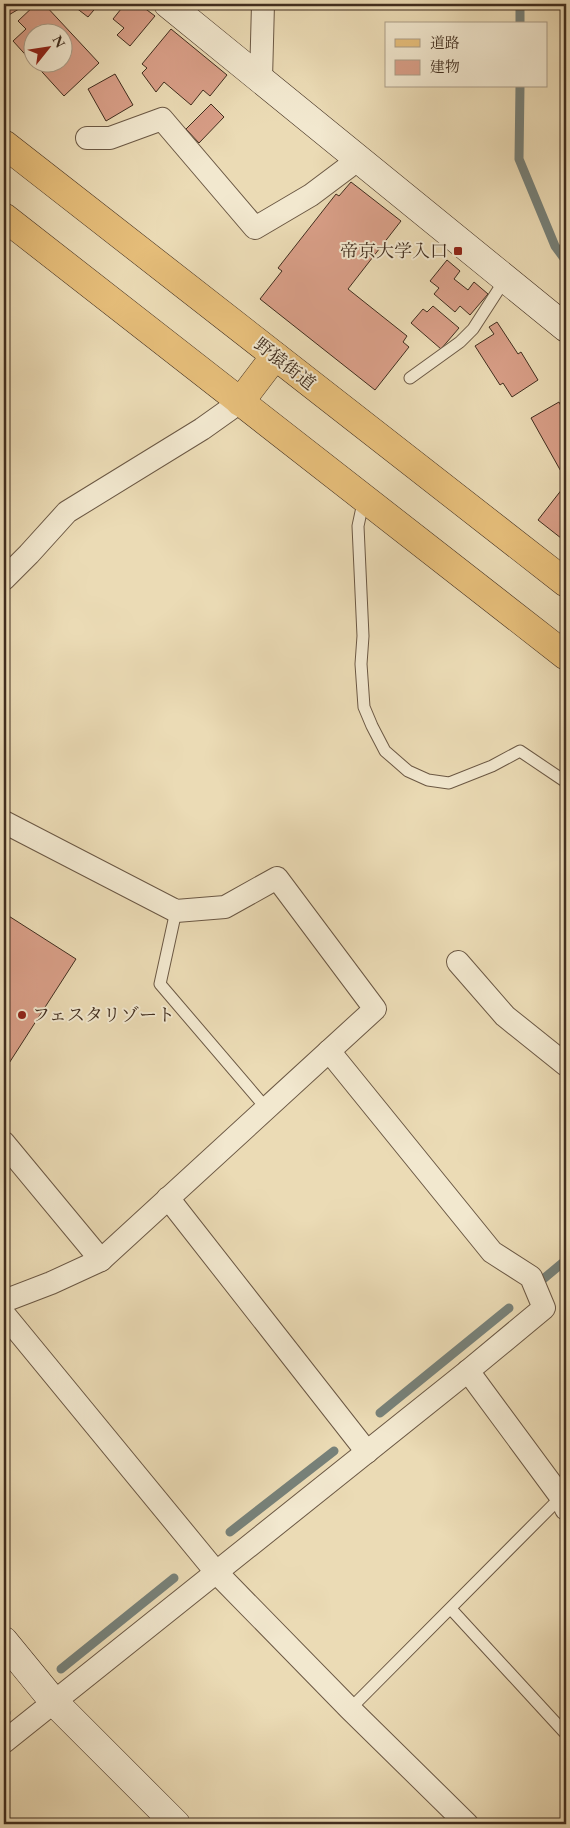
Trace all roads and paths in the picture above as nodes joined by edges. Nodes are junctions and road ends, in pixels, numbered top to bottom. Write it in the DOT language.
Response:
graph roads {
  1 [pos="168,4"];
  2 [pos="263,4"];
  3 [pos="261,80"];
  4 [pos="87,138"];
  5 [pos="4,144"];
  6 [pos="359,159"];
  7 [pos="4,217"];
  8 [pos="506,278"];
  9 [pos="566,328"];
  10 [pos="275,356"];
  11 [pos="410,378"];
  12 [pos="240,402"];
  13 [pos="364,498"];
  14 [pos="4,579"];
  15 [pos="566,583"];
  16 [pos="566,656"];
  17 [pos="566,782"];
  18 [pos="4,822"];
  19 [pos="176,911"];
  20 [pos="458,962"];
  21 [pos="329,1051"];
  22 [pos="566,1065"];
  23 [pos="266,1108"];
  24 [pos="4,1143"];
  25 [pos="168,1198"];
  26 [pos="101,1260"];
  27 [pos="4,1301"];
  28 [pos="4,1314"];
  29 [pos="468,1371"];
  30 [pos="367,1452"];
  31 [pos="563,1503"];
  32 [pos="216,1572"];
  33 [pos="451,1609"];
  34 [pos="4,1641"];
  35 [pos="54,1702"];
  36 [pos="350,1709"];
  37 [pos="566,1734"];
  38 [pos="4,1742"];
  39 [pos="176,1824"];
  40 [pos="465,1824"];
  1 -- 3 [label="street"];
  2 -- 3 [label="street"];
  3 -- 6 [label="street"];
  4 -- 6 [label="street"];
  5 -- 10 [label="main road, 野猿街道"];
  6 -- 8 [label="street"];
  7 -- 12 [label="main road"];
  8 -- 9 [label="street"];
  8 -- 11 [label="lane"];
  10 -- 12 [label="main road"];
  10 -- 15 [label="main road, 野猿街道"];
  12 -- 13 [label="main road"];
  12 -- 14 [label="street"];
  13 -- 16 [label="main road"];
  13 -- 17 [label="lane"];
  18 -- 19 [label="street"];
  19 -- 21 [label="street"];
  19 -- 23 [label="lane"];
  20 -- 22 [label="street"];
  21 -- 23 [label="street"];
  21 -- 29 [label="street"];
  23 -- 25 [label="street"];
  24 -- 26 [label="street"];
  25 -- 26 [label="street"];
  25 -- 30 [label="street"];
  26 -- 27 [label="street"];
  28 -- 32 [label="street"];
  29 -- 30 [label="street"];
  29 -- 31 [label="street"];
  30 -- 32 [label="street"];
  31 -- 33 [label="lane"];
  32 -- 35 [label="street"];
  32 -- 36 [label="street"];
  33 -- 36 [label="lane"];
  33 -- 37 [label="lane"];
  34 -- 35 [label="street"];
  35 -- 38 [label="street"];
  35 -- 39 [label="street"];
  36 -- 40 [label="street"];
}
